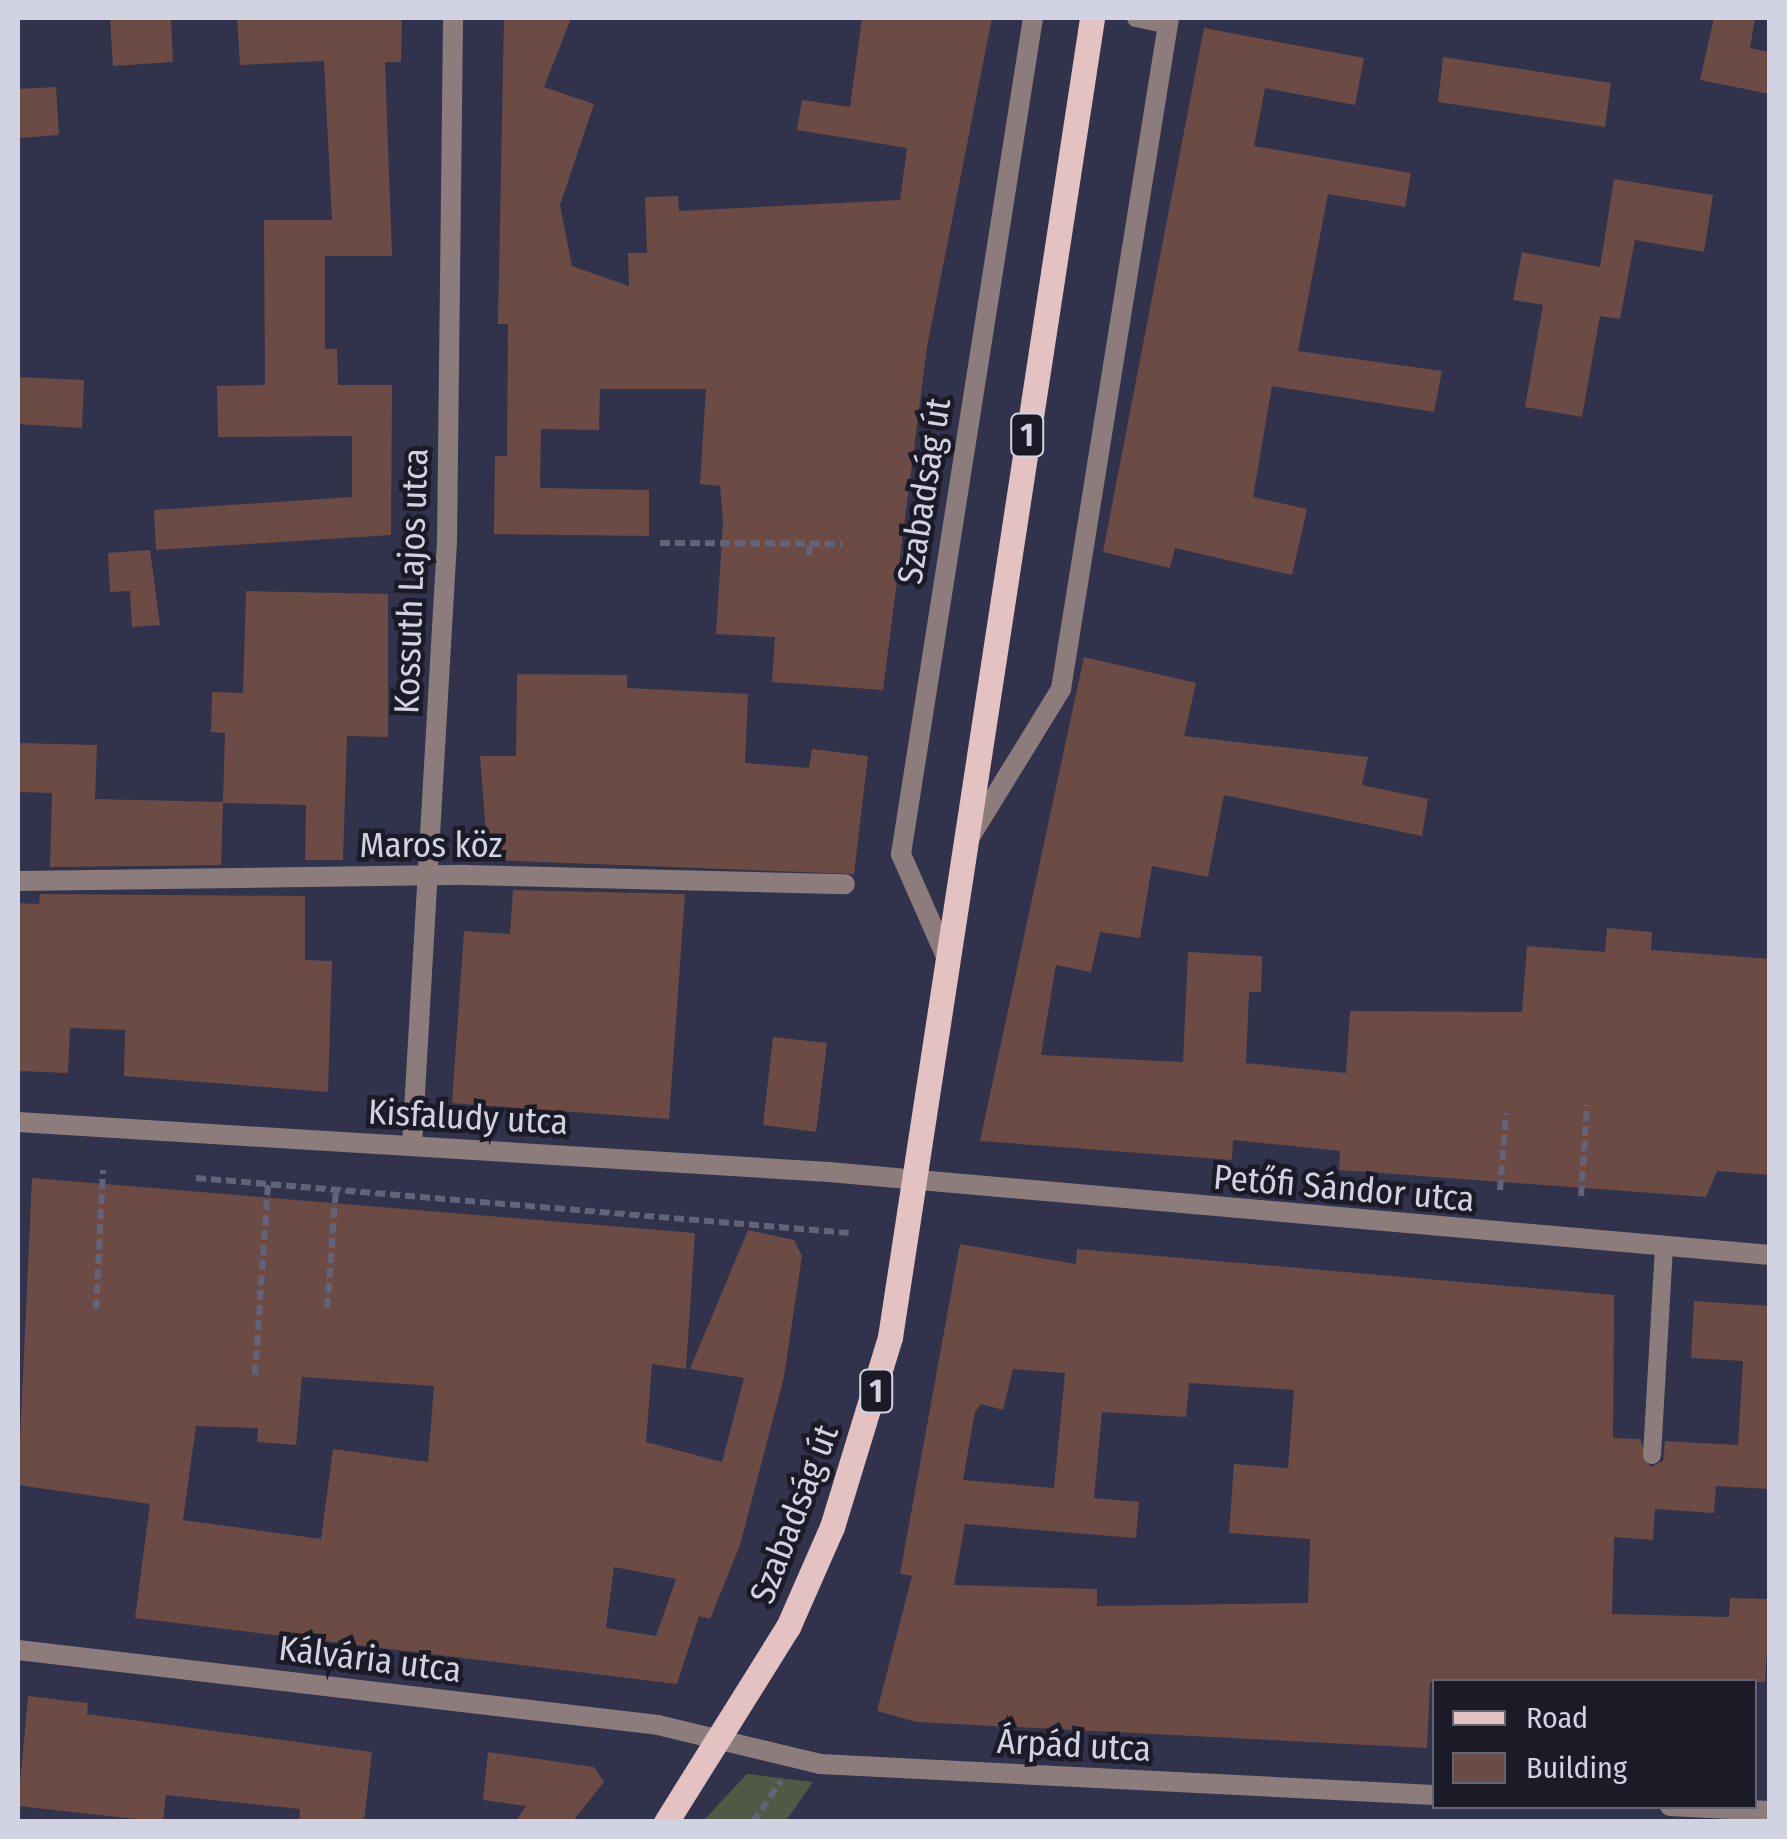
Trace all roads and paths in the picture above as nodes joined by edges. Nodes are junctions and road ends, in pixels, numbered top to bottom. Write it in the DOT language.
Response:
graph roads {
  1 [pos="453,18"];
  2 [pos="1032,18"];
  3 [pos="1092,18"];
  4 [pos="1136,18"];
  5 [pos="1168,21"];
  6 [pos="810,541"];
  7 [pos="660,543"];
  8 [pos="843,544"];
  9 [pos="809,555"];
  10 [pos="962,852"];
  11 [pos="433,877"];
  12 [pos="18,882"];
  13 [pos="845,884"];
  14 [pos="949,964"];
  15 [pos="1587,1105"];
  16 [pos="1506,1114"];
  17 [pos="18,1122"];
  18 [pos="412,1145"];
  19 [pos="102,1170"];
  20 [pos="196,1178"];
  21 [pos="914,1183"];
  22 [pos="268,1184"];
  23 [pos="336,1189"];
  24 [pos="1500,1190"];
  25 [pos="1581,1196"];
  26 [pos="849,1233"];
  27 [pos="1664,1247"];
  28 [pos="1770,1255"];
  29 [pos="328,1308"];
  30 [pos="96,1309"];
  31 [pos="255,1375"];
  32 [pos="1652,1455"];
  33 [pos="18,1650"];
  34 [pos="712,1745"];
  35 [pos="796,1759"];
  36 [pos="1432,1795"];
  37 [pos="1730,1809"];
  38 [pos="1770,1811"];
  39 [pos="666,1822"];
  40 [pos="753,1822"];
  1 -- 11 [label="street, Kossuth Lajos utca"];
  2 -- 14 [label="street, Szabadság út"];
  3 -- 10 [label="main road, Szabadság út / 1"];
  4 -- 5 [label="lane"];
  5 -- 10 [label="street, Szabadság út"];
  6 -- 7 [label="path"];
  6 -- 8 [label="path"];
  6 -- 9 [label="path"];
  10 -- 14 [label="main road, Szabadság út / 1"];
  11 -- 12 [label="street, Maros köz"];
  11 -- 13 [label="street, Maros köz"];
  11 -- 18 [label="street, Kossuth Lajos utca"];
  14 -- 21 [label="main road, Szabadság út / 1"];
  15 -- 25 [label="path"];
  16 -- 24 [label="path"];
  17 -- 18 [label="street, Kisfaludy utca"];
  18 -- 21 [label="street, Kisfaludy utca"];
  19 -- 30 [label="path"];
  20 -- 22 [label="path"];
  21 -- 27 [label="street, Petőfi Sándor utca"];
  21 -- 34 [label="main road, Szabadság út / 1"];
  22 -- 23 [label="path"];
  22 -- 31 [label="path"];
  23 -- 26 [label="path"];
  23 -- 29 [label="path"];
  27 -- 28 [label="street, Petőfi Sándor utca"];
  27 -- 32 [label="lane"];
  33 -- 34 [label="street, Kálvária utca"];
  34 -- 35 [label="street, Árpád utca"];
  34 -- 39 [label="main road, Szabadság út / 1"];
  35 -- 36 [label="street, Árpád utca"];
  35 -- 40 [label="path"];
  37 -- 38 [label="street"];
}
